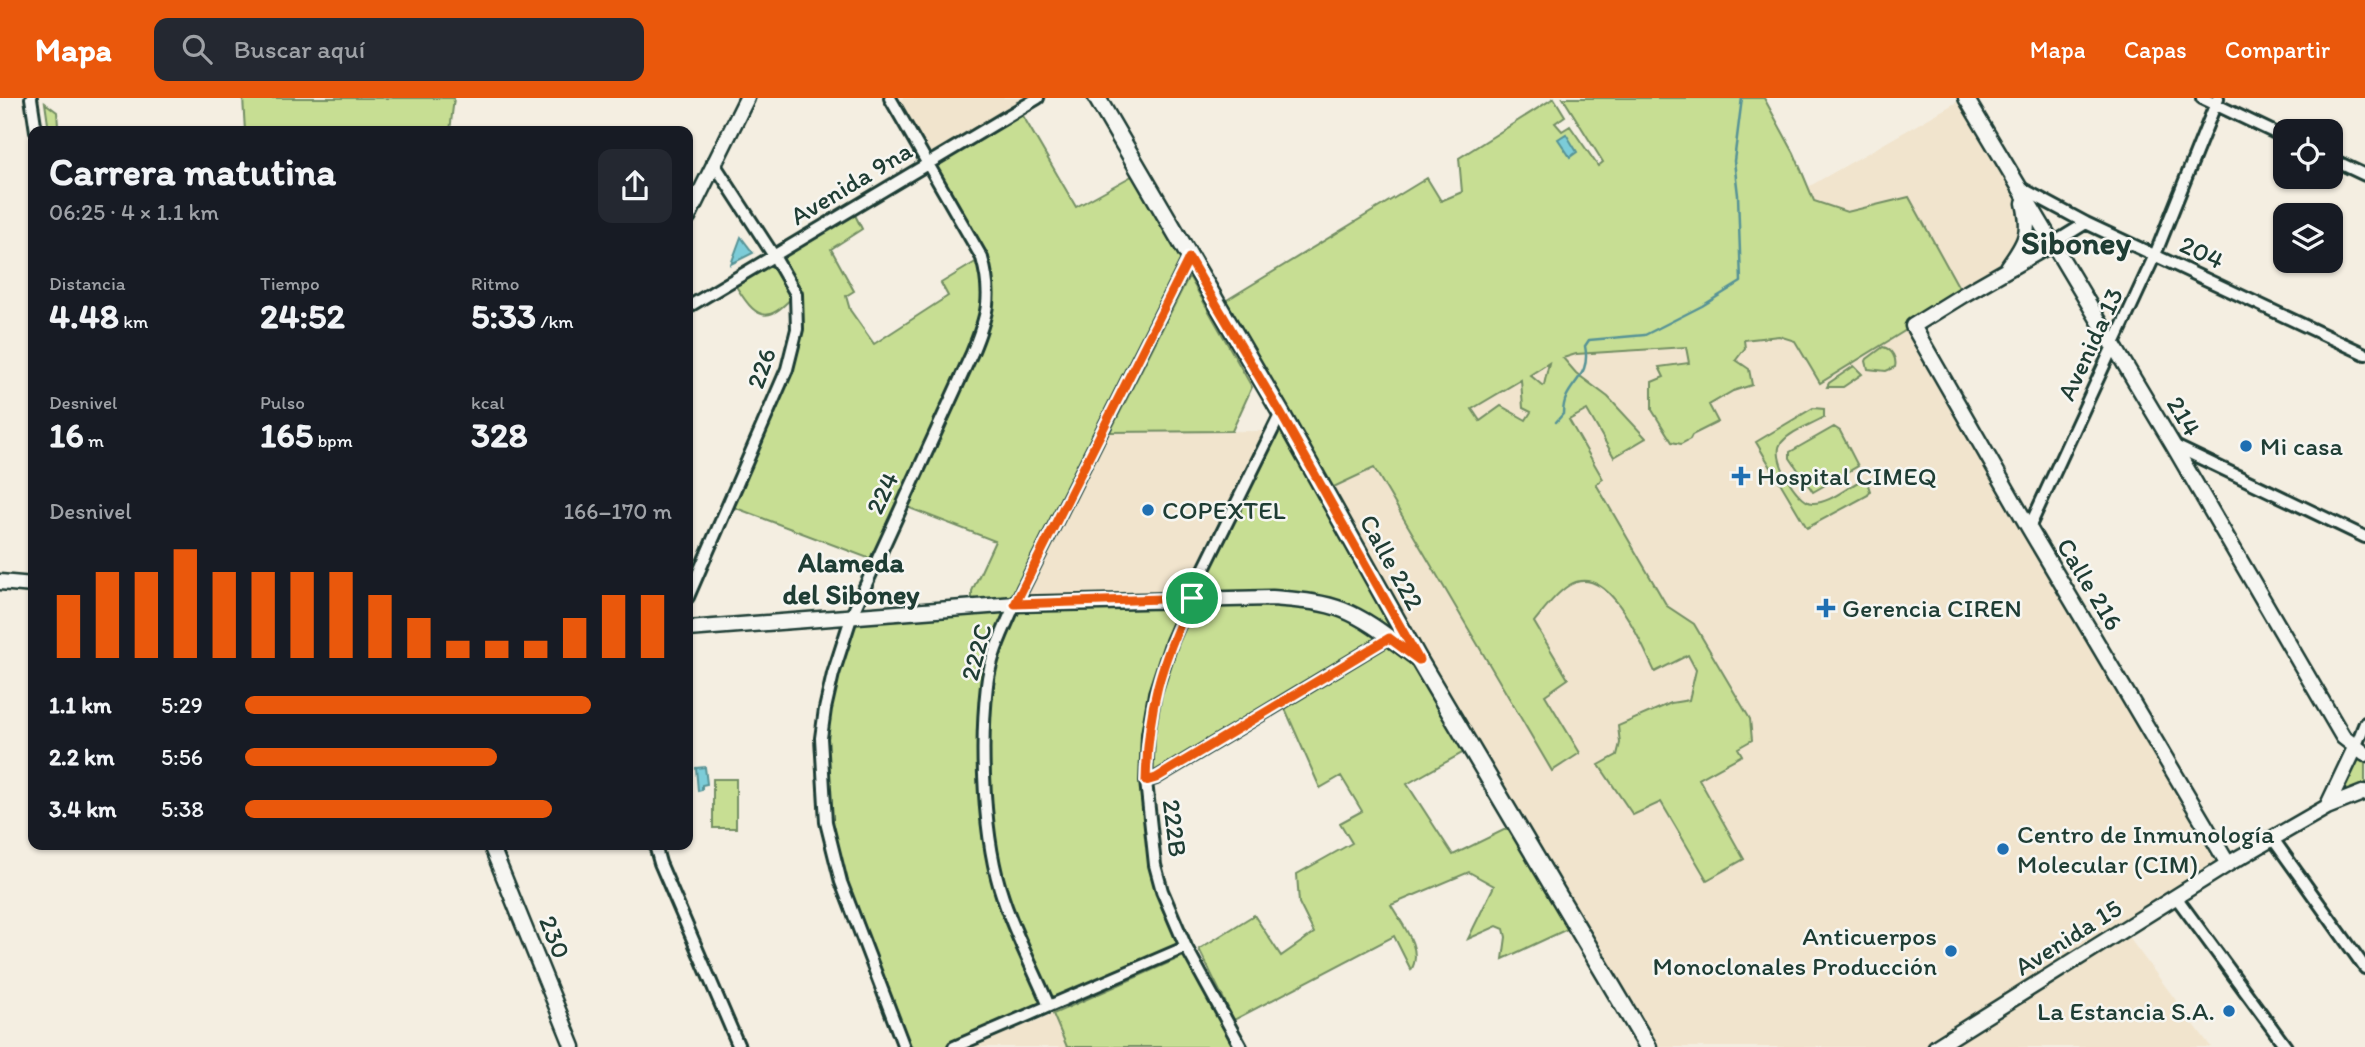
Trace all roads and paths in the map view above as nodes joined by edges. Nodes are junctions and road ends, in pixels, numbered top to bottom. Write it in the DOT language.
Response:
graph roads {
  1 [pos="31,98"];
  2 [pos="747,98"];
  3 [pos="890,98"];
  4 [pos="1038,98"];
  5 [pos="1097,98"];
  6 [pos="1966,98"];
  7 [pos="2202,98"];
  8 [pos="2217,101"];
  9 [pos="35,126"];
  10 [pos="2273,131"];
  11 [pos="713,162"];
  12 [pos="928,164"];
  13 [pos="2343,165"];
  14 [pos="2365,175"];
  15 [pos="2021,188"];
  16 [pos="693,206"];
  17 [pos="2086,223"];
  18 [pos="2052,244"];
  19 [pos="2155,255"];
  20 [pos="774,256"];
  21 [pos="1189,258"];
  22 [pos="2006,270"];
  23 [pos="693,304"];
  24 [pos="2114,348"];
  25 [pos="2365,354"];
  26 [pos="1281,414"];
  27 [pos="2173,445"];
  28 [pos="2029,528"];
  29 [pos="2365,537"];
  30 [pos="0,582"];
  31 [pos="28,585"];
  32 [pos="693,585"];
  33 [pos="1192,598"];
  34 [pos="1015,604"];
  35 [pos="852,615"];
  36 [pos="693,629"];
  37 [pos="1389,638"];
  38 [pos="1419,660"];
  39 [pos="2365,723"];
  40 [pos="2360,751"];
  41 [pos="1146,781"];
  42 [pos="2365,792"];
  43 [pos="2327,807"];
  44 [pos="2273,839"];
  45 [pos="493,850"];
  46 [pos="656,850"];
  47 [pos="2228,864"];
  48 [pos="2176,897"];
  49 [pos="1186,947"];
  50 [pos="2365,968"];
  51 [pos="1049,1006"];
  52 [pos="573,1047"];
  53 [pos="739,1047"];
  54 [pos="904,1047"];
  55 [pos="954,1047"];
  56 [pos="1241,1047"];
  57 [pos="1648,1047"];
  58 [pos="1936,1047"];
  59 [pos="2286,1047"];
  1 -- 9 [label="street"];
  2 -- 11 [label="street"];
  3 -- 12 [label="street, 224"];
  4 -- 12 [label="street, Avenida 9na"];
  5 -- 21 [label="main road, Calle 222"];
  6 -- 15 [label="street, 214"];
  7 -- 8 [label="street"];
  8 -- 10 [label="street"];
  8 -- 19 [label="street, Avenida 13"];
  11 -- 16 [label="street"];
  11 -- 20 [label="street, 226"];
  12 -- 20 [label="street, Avenida 9na"];
  12 -- 35 [label="street, 224"];
  13 -- 14 [label="street"];
  15 -- 17 [label="street, 204"];
  15 -- 18 [label="street, 214"];
  15 -- 22 [label="street"];
  17 -- 18 [label="street"];
  17 -- 19 [label="street, 204"];
  18 -- 22 [label="street"];
  18 -- 24 [label="street, 214"];
  19 -- 24 [label="street, Avenida 13"];
  19 -- 25 [label="street, 204"];
  20 -- 23 [label="street, Avenida 9na"];
  20 -- 32 [label="street, 226"];
  21 -- 26 [label="main road, Calle 222"];
  21 -- 34 [label="street, 222C"];
  22 -- 28 [label="street, Calle 216"];
  24 -- 27 [label="street, 214"];
  24 -- 28 [label="street, Avenida 13"];
  26 -- 33 [label="street, 222B"];
  26 -- 38 [label="main road, Calle 222"];
  27 -- 29 [label="street"];
  27 -- 40 [label="street, 214"];
  28 -- 47 [label="street, Calle 216"];
  30 -- 31 [label="street"];
  33 -- 34 [label="street"];
  33 -- 37 [label="street"];
  33 -- 41 [label="street, 222B"];
  34 -- 35 [label="street"];
  34 -- 51 [label="street, 222C"];
  35 -- 36 [label="street"];
  35 -- 54 [label="street, 224"];
  37 -- 38 [label="street"];
  37 -- 41 [label="street"];
  38 -- 57 [label="main road, Calle 222"];
  39 -- 40 [label="street"];
  40 -- 43 [label="street"];
  41 -- 49 [label="street, 222B"];
  42 -- 43 [label="street, Avenida 15"];
  43 -- 44 [label="street, Avenida 15"];
  44 -- 47 [label="street, Avenida 15"];
  44 -- 50 [label="street"];
  45 -- 52 [label="street, 230"];
  46 -- 53 [label="street"];
  47 -- 48 [label="street, Avenida 15"];
  48 -- 58 [label="street, Avenida 15"];
  48 -- 59 [label="street"];
  49 -- 51 [label="street"];
  49 -- 56 [label="street, 222B"];
  51 -- 55 [label="street"];
}
